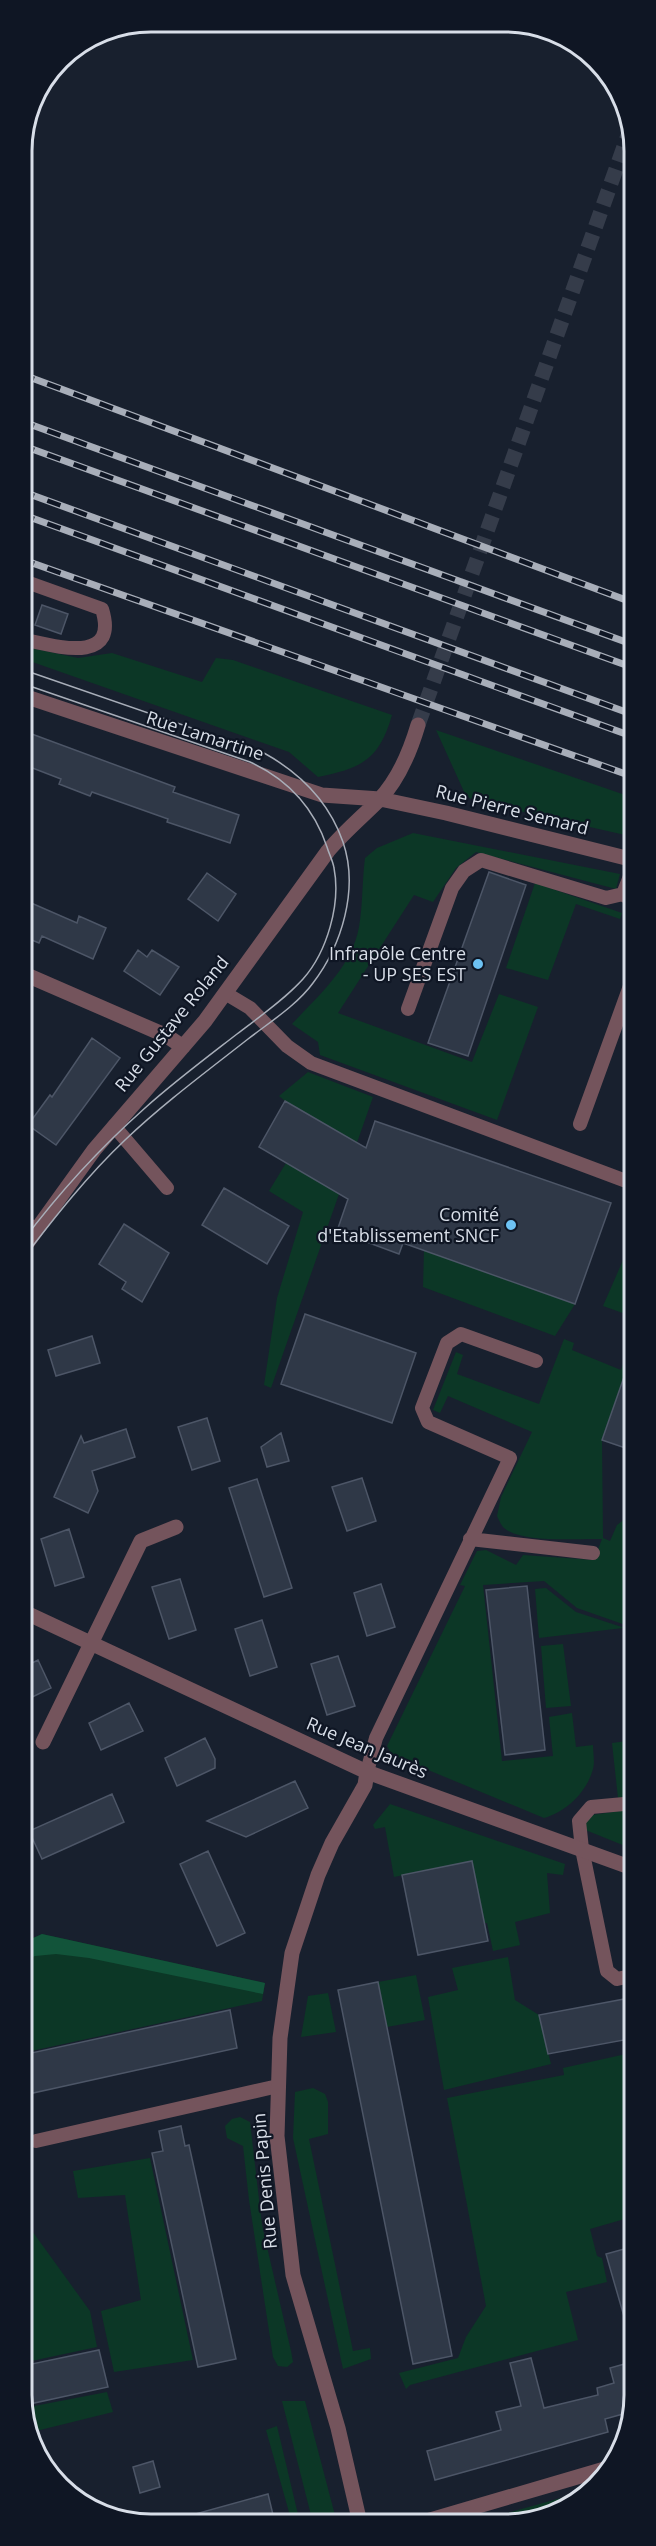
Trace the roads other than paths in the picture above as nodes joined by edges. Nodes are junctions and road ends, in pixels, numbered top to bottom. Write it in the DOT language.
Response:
graph roads {
  1 [pos="32,584"];
  2 [pos="32,641"];
  3 [pos="32,699"];
  4 [pos="418,725"];
  5 [pos="380,799"];
  6 [pos="624,858"];
  7 [pos="624,898"];
  8 [pos="32,977"];
  9 [pos="225,993"];
  10 [pos="624,1003"];
  11 [pos="408,1009"];
  12 [pos="183,1047"];
  13 [pos="580,1124"];
  14 [pos="114,1126"];
  15 [pos="624,1180"];
  16 [pos="167,1188"];
  17 [pos="32,1227"];
  18 [pos="37,1229"];
  19 [pos="32,1236"];
  20 [pos="536,1361"];
  21 [pos="176,1527"];
  22 [pos="470,1539"];
  23 [pos="593,1552"];
  24 [pos="32,1616"];
  25 [pos="92,1643"];
  26 [pos="43,1742"];
  27 [pos="367,1772"];
  28 [pos="624,1804"];
  29 [pos="582,1849"];
  30 [pos="624,1865"];
  31 [pos="624,1977"];
  32 [pos="278,2086"];
  33 [pos="36,2141"];
  34 [pos="597,2471"];
  35 [pos="358,2514"];
  36 [pos="451,2514"];
  1 -- 2 [label="lane"];
  3 -- 5 [label="street, Rue Lamartine"];
  4 -- 5 [label="street, Rue Gustave Roland"];
  5 -- 6 [label="street, Rue Pierre Semard"];
  5 -- 9 [label="street, Rue Gustave Roland"];
  7 -- 11 [label="lane"];
  8 -- 12 [label="street"];
  9 -- 12 [label="street, Rue Gustave Roland"];
  9 -- 15 [label="lane"];
  10 -- 13 [label="lane"];
  12 -- 14 [label="street, Rue Gustave Roland"];
  14 -- 16 [label="lane"];
  14 -- 18 [label="street, Rue Gustave Roland"];
  17 -- 18 [label="lane"];
  18 -- 19 [label="street, Rue Gustave Roland"];
  20 -- 22 [label="lane"];
  21 -- 25 [label="street"];
  22 -- 23 [label="lane"];
  22 -- 27 [label="lane"];
  24 -- 25 [label="street, Rue Jean Jaurès"];
  25 -- 26 [label="street"];
  25 -- 27 [label="street, Rue Jean Jaurès"];
  27 -- 29 [label="street, Rue Jean Jaurès"];
  27 -- 32 [label="street, Rue Denis Papin"];
  28 -- 29 [label="lane"];
  29 -- 30 [label="street, Rue Jean Jaurès"];
  29 -- 31 [label="lane"];
  32 -- 33 [label="lane"];
  32 -- 35 [label="street, Rue Denis Papin"];
  34 -- 36 [label="street"];
}
